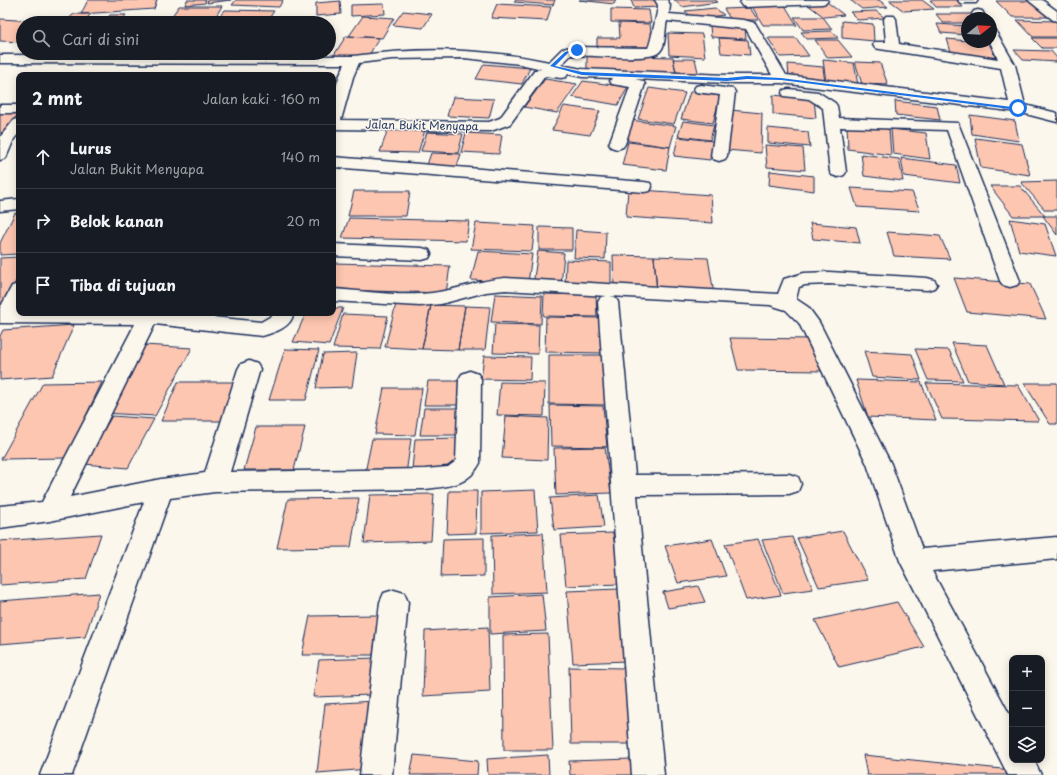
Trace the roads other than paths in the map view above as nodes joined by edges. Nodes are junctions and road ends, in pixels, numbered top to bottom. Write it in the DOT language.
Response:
graph roads {
  1 [pos="661,0"];
  2 [pos="822,0"];
  3 [pos="964,0"];
  4 [pos="972,0"];
  5 [pos="1034,0"];
  6 [pos="746,3"];
  7 [pos="662,17"];
  8 [pos="1057,17"];
  9 [pos="890,19"];
  10 [pos="997,40"];
  11 [pos="0,59"];
  12 [pos="16,60"];
  13 [pos="73,60"];
  14 [pos="232,60"];
  15 [pos="354,60"];
  16 [pos="1008,65"];
  17 [pos="552,66"];
  18 [pos="63,72"];
  19 [pos="223,72"];
  20 [pos="781,79"];
  21 [pos="638,84"];
  22 [pos="764,92"];
  23 [pos="1018,108"];
  24 [pos="0,109"];
  25 [pos="16,109"];
  26 [pos="336,112"];
  27 [pos="1057,118"];
  28 [pos="336,122"];
  29 [pos="832,122"];
  30 [pos="16,126"];
  31 [pos="952,126"];
  32 [pos="1057,131"];
  33 [pos="4,138"];
  34 [pos="617,144"];
  35 [pos="0,155"];
  36 [pos="719,156"];
  37 [pos="336,162"];
  38 [pos="838,172"];
  39 [pos="644,187"];
  40 [pos="16,204"];
  41 [pos="0,206"];
  42 [pos="336,250"];
  43 [pos="422,254"];
  44 [pos="1010,281"];
  45 [pos="926,284"];
  46 [pos="16,295"];
  47 [pos="336,295"];
  48 [pos="785,301"];
  49 [pos="608,302"];
  50 [pos="3,316"];
  51 [pos="149,317"];
  52 [pos="277,320"];
  53 [pos="249,368"];
  54 [pos="470,379"];
  55 [pos="215,482"];
  56 [pos="789,484"];
  57 [pos="624,485"];
  58 [pos="161,489"];
  59 [pos="50,511"];
  60 [pos="0,517"];
  61 [pos="1057,548"];
  62 [pos="914,561"];
  63 [pos="394,602"];
  64 [pos="1009,745"];
  65 [pos="1019,763"];
  66 [pos="56,775"];
  67 [pos="376,775"];
  68 [pos="648,775"];
  69 [pos="1025,775"];
  1 -- 7 [label="street"];
  2 -- 6 [label="street"];
  3 -- 4 [label="street"];
  5 -- 8 [label="street"];
  7 -- 17 [label="street"];
  7 -- 20 [label="street"];
  9 -- 16 [label="street"];
  10 -- 16 [label="street"];
  11 -- 12 [label="street"];
  13 -- 18 [label="street"];
  14 -- 15 [label="street"];
  14 -- 19 [label="street"];
  15 -- 17 [label="street"];
  15 -- 26 [label="street"];
  16 -- 23 [label="street"];
  17 -- 20 [label="street"];
  20 -- 23 [label="street"];
  21 -- 28 [label="street, Jalan Bukit Menyapa"];
  21 -- 34 [label="street"];
  21 -- 36 [label="street, Jalan Bukit Menyapa"];
  22 -- 29 [label="street"];
  23 -- 27 [label="street"];
  24 -- 25 [label="street"];
  29 -- 31 [label="street"];
  29 -- 38 [label="street"];
  30 -- 33 [label="street"];
  31 -- 32 [label="street"];
  31 -- 44 [label="street"];
  33 -- 35 [label="street"];
  37 -- 39 [label="street"];
  40 -- 41 [label="street"];
  42 -- 43 [label="street"];
  45 -- 48 [label="street"];
  46 -- 50 [label="street"];
  47 -- 48 [label="street"];
  48 -- 62 [label="street"];
  49 -- 57 [label="street"];
  50 -- 51 [label="street"];
  51 -- 52 [label="street"];
  51 -- 59 [label="street"];
  53 -- 55 [label="street"];
  54 -- 55 [label="street"];
  55 -- 58 [label="street"];
  56 -- 57 [label="street"];
  57 -- 68 [label="street"];
  58 -- 59 [label="street"];
  58 -- 66 [label="street"];
  59 -- 60 [label="street"];
  61 -- 62 [label="street"];
  62 -- 64 [label="street"];
  63 -- 67 [label="street"];
  65 -- 69 [label="street"];
}
